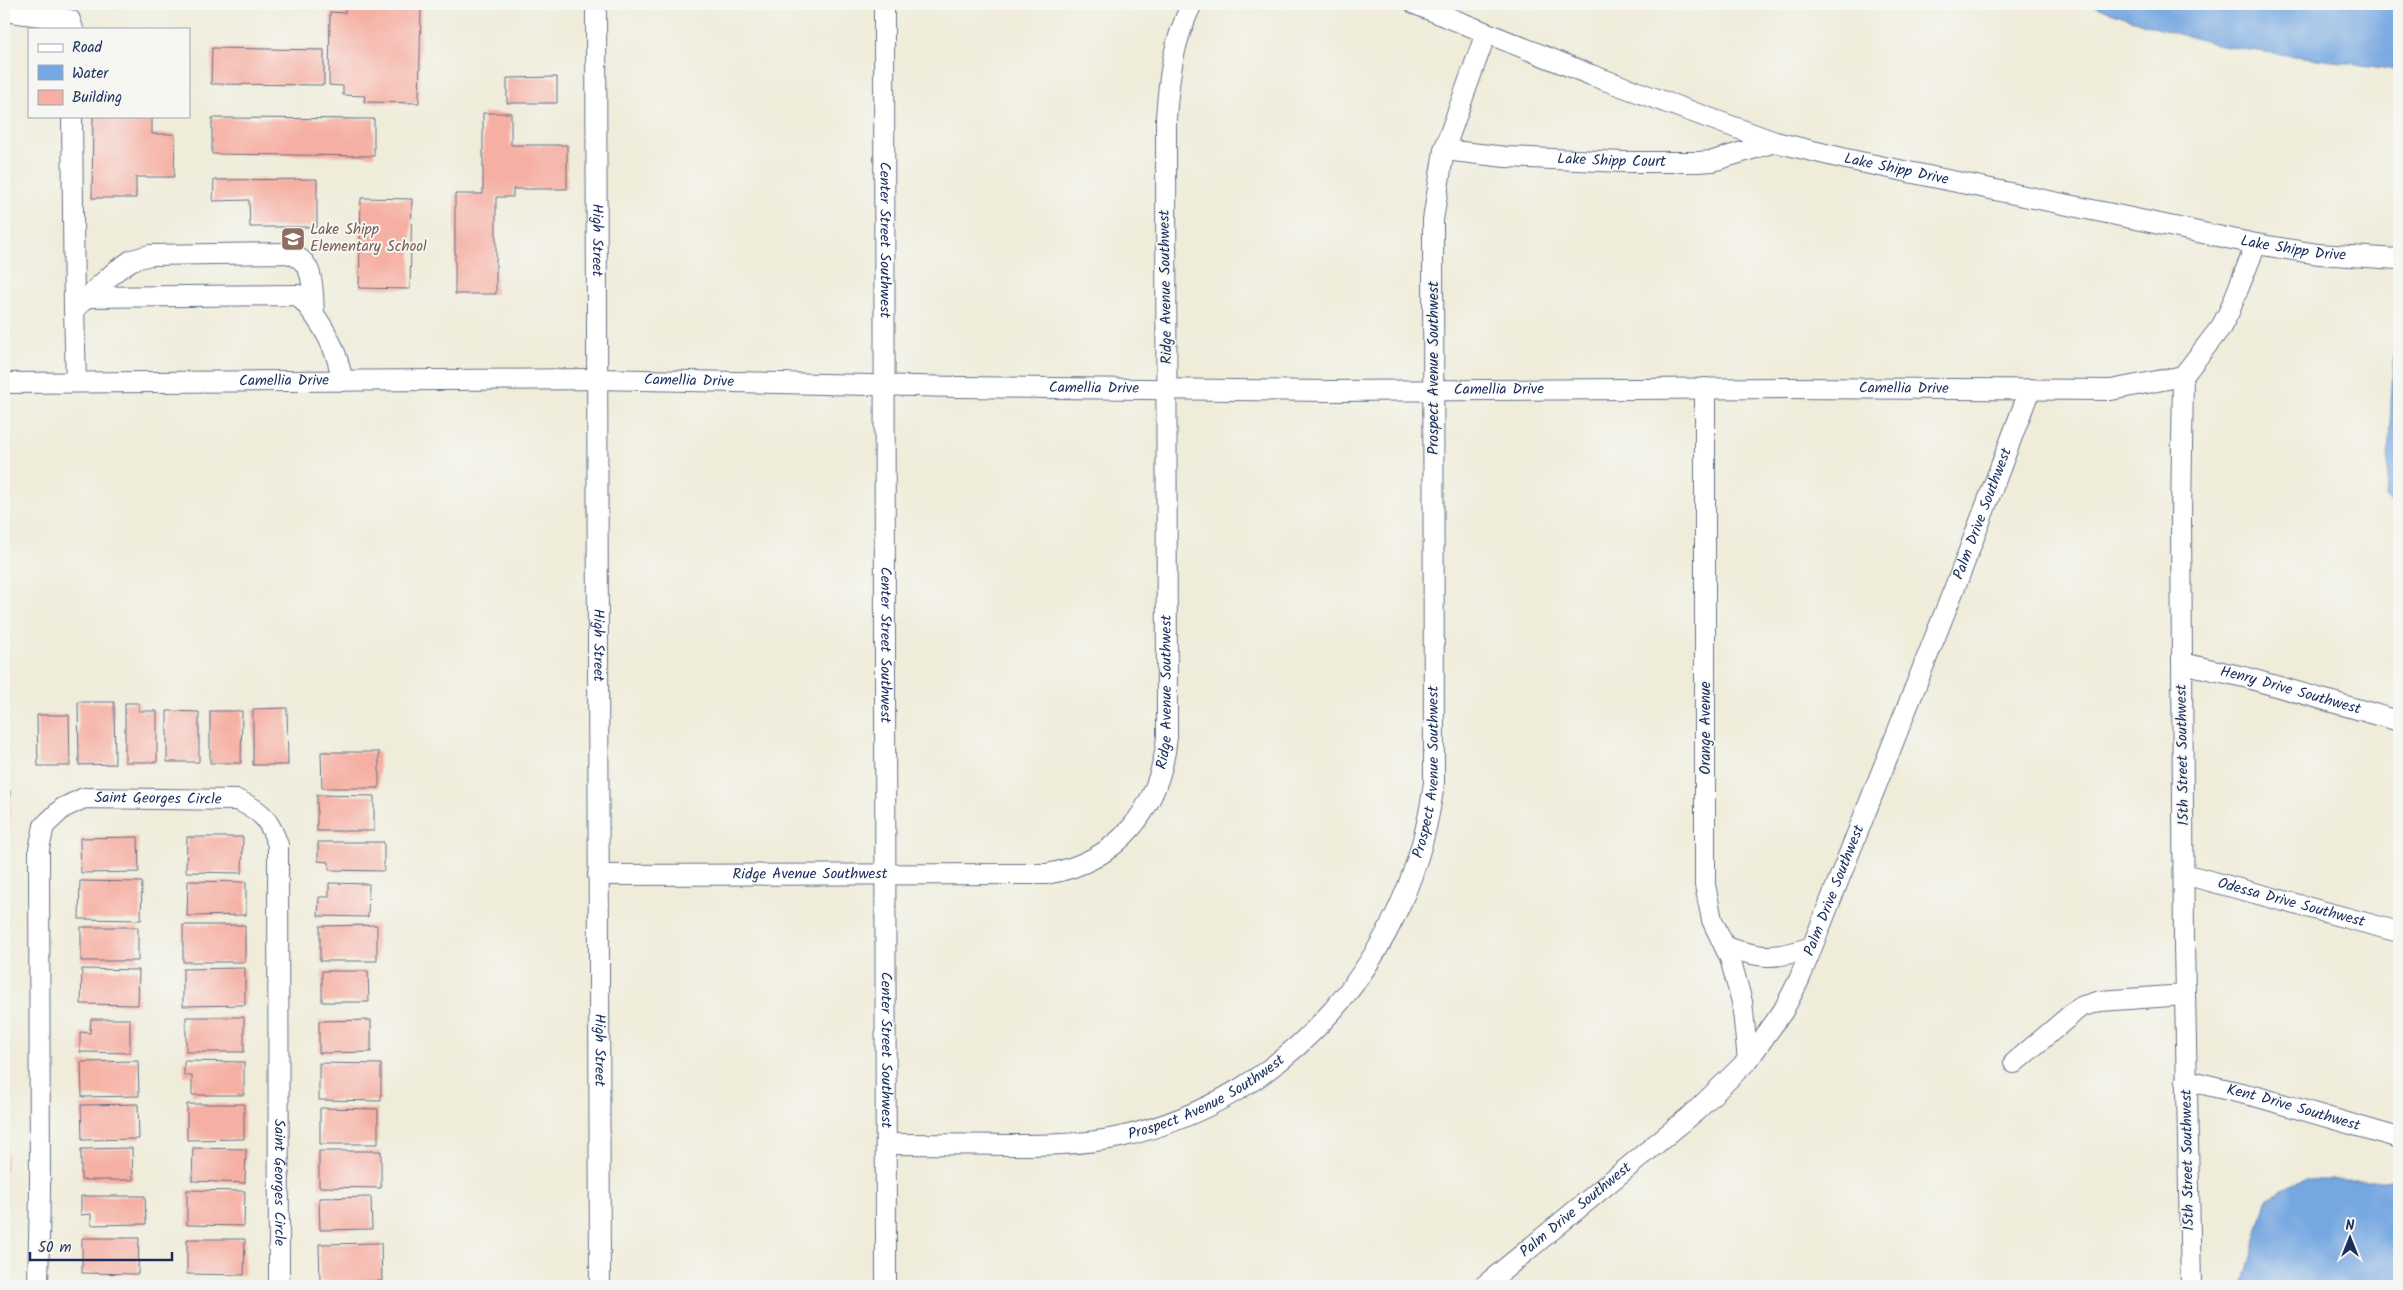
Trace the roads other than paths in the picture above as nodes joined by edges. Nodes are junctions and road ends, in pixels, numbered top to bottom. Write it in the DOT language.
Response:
graph roads {
  1 [pos="596,4"];
  2 [pos="884,4"];
  3 [pos="1192,4"];
  4 [pos="1415,4"];
  5 [pos="4,10"];
  6 [pos="73,28"];
  7 [pos="1486,33"];
  8 [pos="72,118"];
  9 [pos="1775,142"];
  10 [pos="1444,150"];
  11 [pos="2256,244"];
  12 [pos="2399,259"];
  13 [pos="80,302"];
  14 [pos="314,313"];
  15 [pos="2183,376"];
  16 [pos="597,379"];
  17 [pos="342,381"];
  18 [pos="76,382"];
  19 [pos="4,383"];
  20 [pos="884,385"];
  21 [pos="1705,388"];
  22 [pos="1168,389"];
  23 [pos="1435,389"];
  24 [pos="2030,389"];
  25 [pos="2182,663"];
  26 [pos="2399,721"];
  27 [pos="2184,874"];
  28 [pos="598,875"];
  29 [pos="886,876"];
  30 [pos="2399,932"];
  31 [pos="1811,946"];
  32 [pos="1725,947"];
  33 [pos="2185,996"];
  34 [pos="1748,1060"];
  35 [pos="2014,1063"];
  36 [pos="2186,1080"];
  37 [pos="2399,1138"];
  38 [pos="887,1144"];
  39 [pos="38,1286"];
  40 [pos="279,1286"];
  41 [pos="600,1286"];
  42 [pos="886,1286"];
  43 [pos="1484,1286"];
  44 [pos="2191,1286"];
  1 -- 16 [label="street, High Street"];
  2 -- 20 [label="street, Center Street Southwest"];
  3 -- 22 [label="street, Ridge Avenue Southwest"];
  4 -- 7 [label="street, Lake Shipp Drive"];
  5 -- 6 [label="street"];
  7 -- 9 [label="street, Lake Shipp Drive"];
  7 -- 10 [label="street, Prospect Avenue Southwest"];
  8 -- 13 [label="street"];
  9 -- 10 [label="street, Lake Shipp Court"];
  9 -- 11 [label="street, Lake Shipp Drive"];
  10 -- 23 [label="street, Prospect Avenue Southwest"];
  11 -- 12 [label="street, Lake Shipp Drive"];
  11 -- 15 [label="street"];
  13 -- 14 [label="street"];
  13 -- 14 [label="street"];
  13 -- 18 [label="street"];
  14 -- 17 [label="street"];
  15 -- 24 [label="street, Camellia Drive"];
  15 -- 25 [label="street, 15th Street Southwest"];
  16 -- 17 [label="street, Camellia Drive"];
  16 -- 20 [label="street, Camellia Drive"];
  16 -- 28 [label="street, High Street"];
  17 -- 18 [label="street, Camellia Drive"];
  18 -- 19 [label="street, Camellia Drive"];
  20 -- 22 [label="street, Camellia Drive"];
  20 -- 29 [label="street, Center Street Southwest"];
  21 -- 23 [label="street, Camellia Drive"];
  21 -- 24 [label="street, Camellia Drive"];
  21 -- 32 [label="street, Orange Avenue"];
  22 -- 23 [label="street, Camellia Drive"];
  22 -- 29 [label="street, Ridge Avenue Southwest"];
  23 -- 38 [label="street, Prospect Avenue Southwest"];
  24 -- 31 [label="street, Palm Drive Southwest"];
  25 -- 26 [label="street, Henry Drive Southwest"];
  25 -- 27 [label="street, 15th Street Southwest"];
  27 -- 30 [label="street, Odessa Drive Southwest"];
  27 -- 33 [label="street, 15th Street Southwest"];
  28 -- 29 [label="street, Ridge Avenue Southwest"];
  28 -- 41 [label="street, High Street"];
  29 -- 38 [label="street, Center Street Southwest"];
  31 -- 32 [label="street"];
  31 -- 34 [label="street, Palm Drive Southwest"];
  32 -- 34 [label="street, Orange Avenue"];
  33 -- 35 [label="street"];
  33 -- 36 [label="street, 15th Street Southwest"];
  34 -- 43 [label="street, Palm Drive Southwest"];
  36 -- 37 [label="street, Kent Drive Southwest"];
  36 -- 44 [label="street, 15th Street Southwest"];
  38 -- 42 [label="street, Center Street Southwest"];
  39 -- 40 [label="street, Saint Georges Circle"];
}
